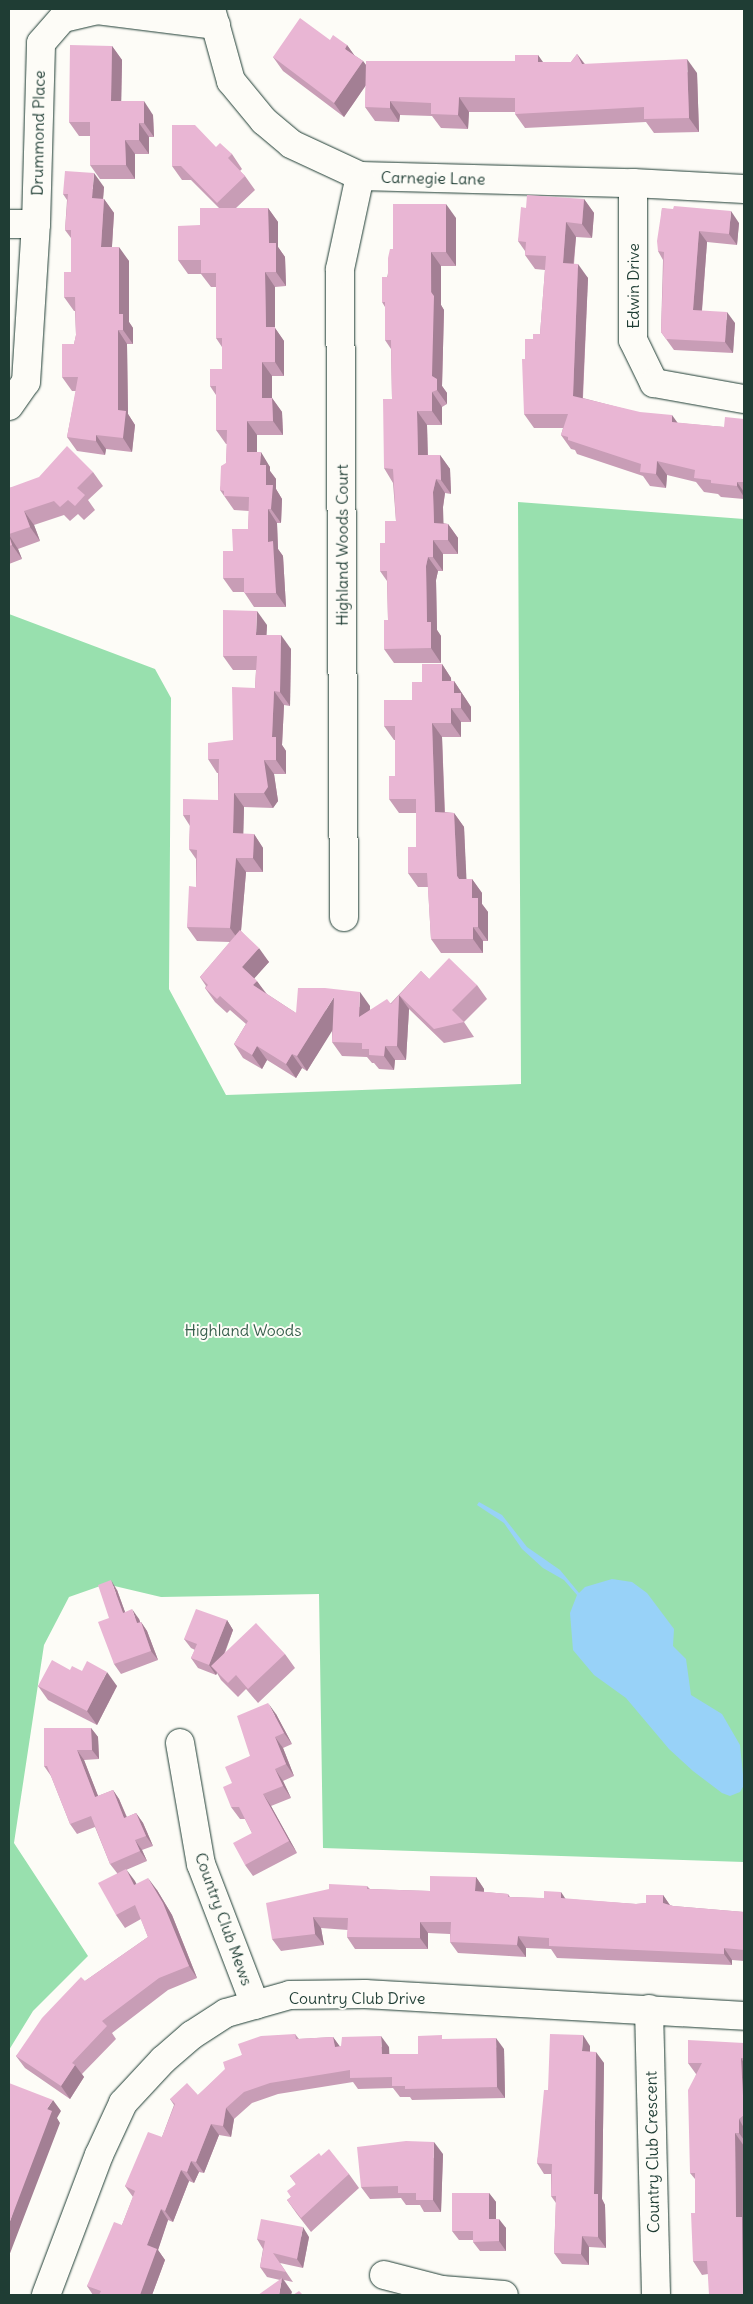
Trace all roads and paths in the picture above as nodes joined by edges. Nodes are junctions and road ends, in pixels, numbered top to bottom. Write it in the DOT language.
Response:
graph roads {
  1 [pos="214,17"];
  2 [pos="360,176"];
  3 [pos="633,183"];
  4 [pos="744,189"];
  5 [pos="9,224"];
  6 [pos="36,224"];
  7 [pos="744,399"];
  8 [pos="9,406"];
  9 [pos="344,917"];
  10 [pos="180,1743"];
  11 [pos="255,2005"];
  12 [pos="649,2009"];
  13 [pos="744,2016"];
  14 [pos="384,2275"];
  15 [pos="46,2295"];
  16 [pos="504,2295"];
  17 [pos="656,2295"];
  1 -- 2 [label="street, Carnegie Lane"];
  1 -- 6 [label="street, Drummond Place"];
  2 -- 3 [label="street, Carnegie Lane"];
  2 -- 9 [label="street, Highland Woods Court"];
  3 -- 4 [label="street, Carnegie Lane"];
  3 -- 7 [label="street, Edwin Drive"];
  5 -- 6 [label="street"];
  6 -- 8 [label="street, Drummond Place"];
  10 -- 11 [label="street, Country Club Mews"];
  11 -- 12 [label="street, Country Club Drive"];
  11 -- 15 [label="street, Country Club Drive"];
  12 -- 13 [label="street, Country Club Drive"];
  12 -- 17 [label="street, Country Club Crescent"];
  14 -- 16 [label="street"];
}
